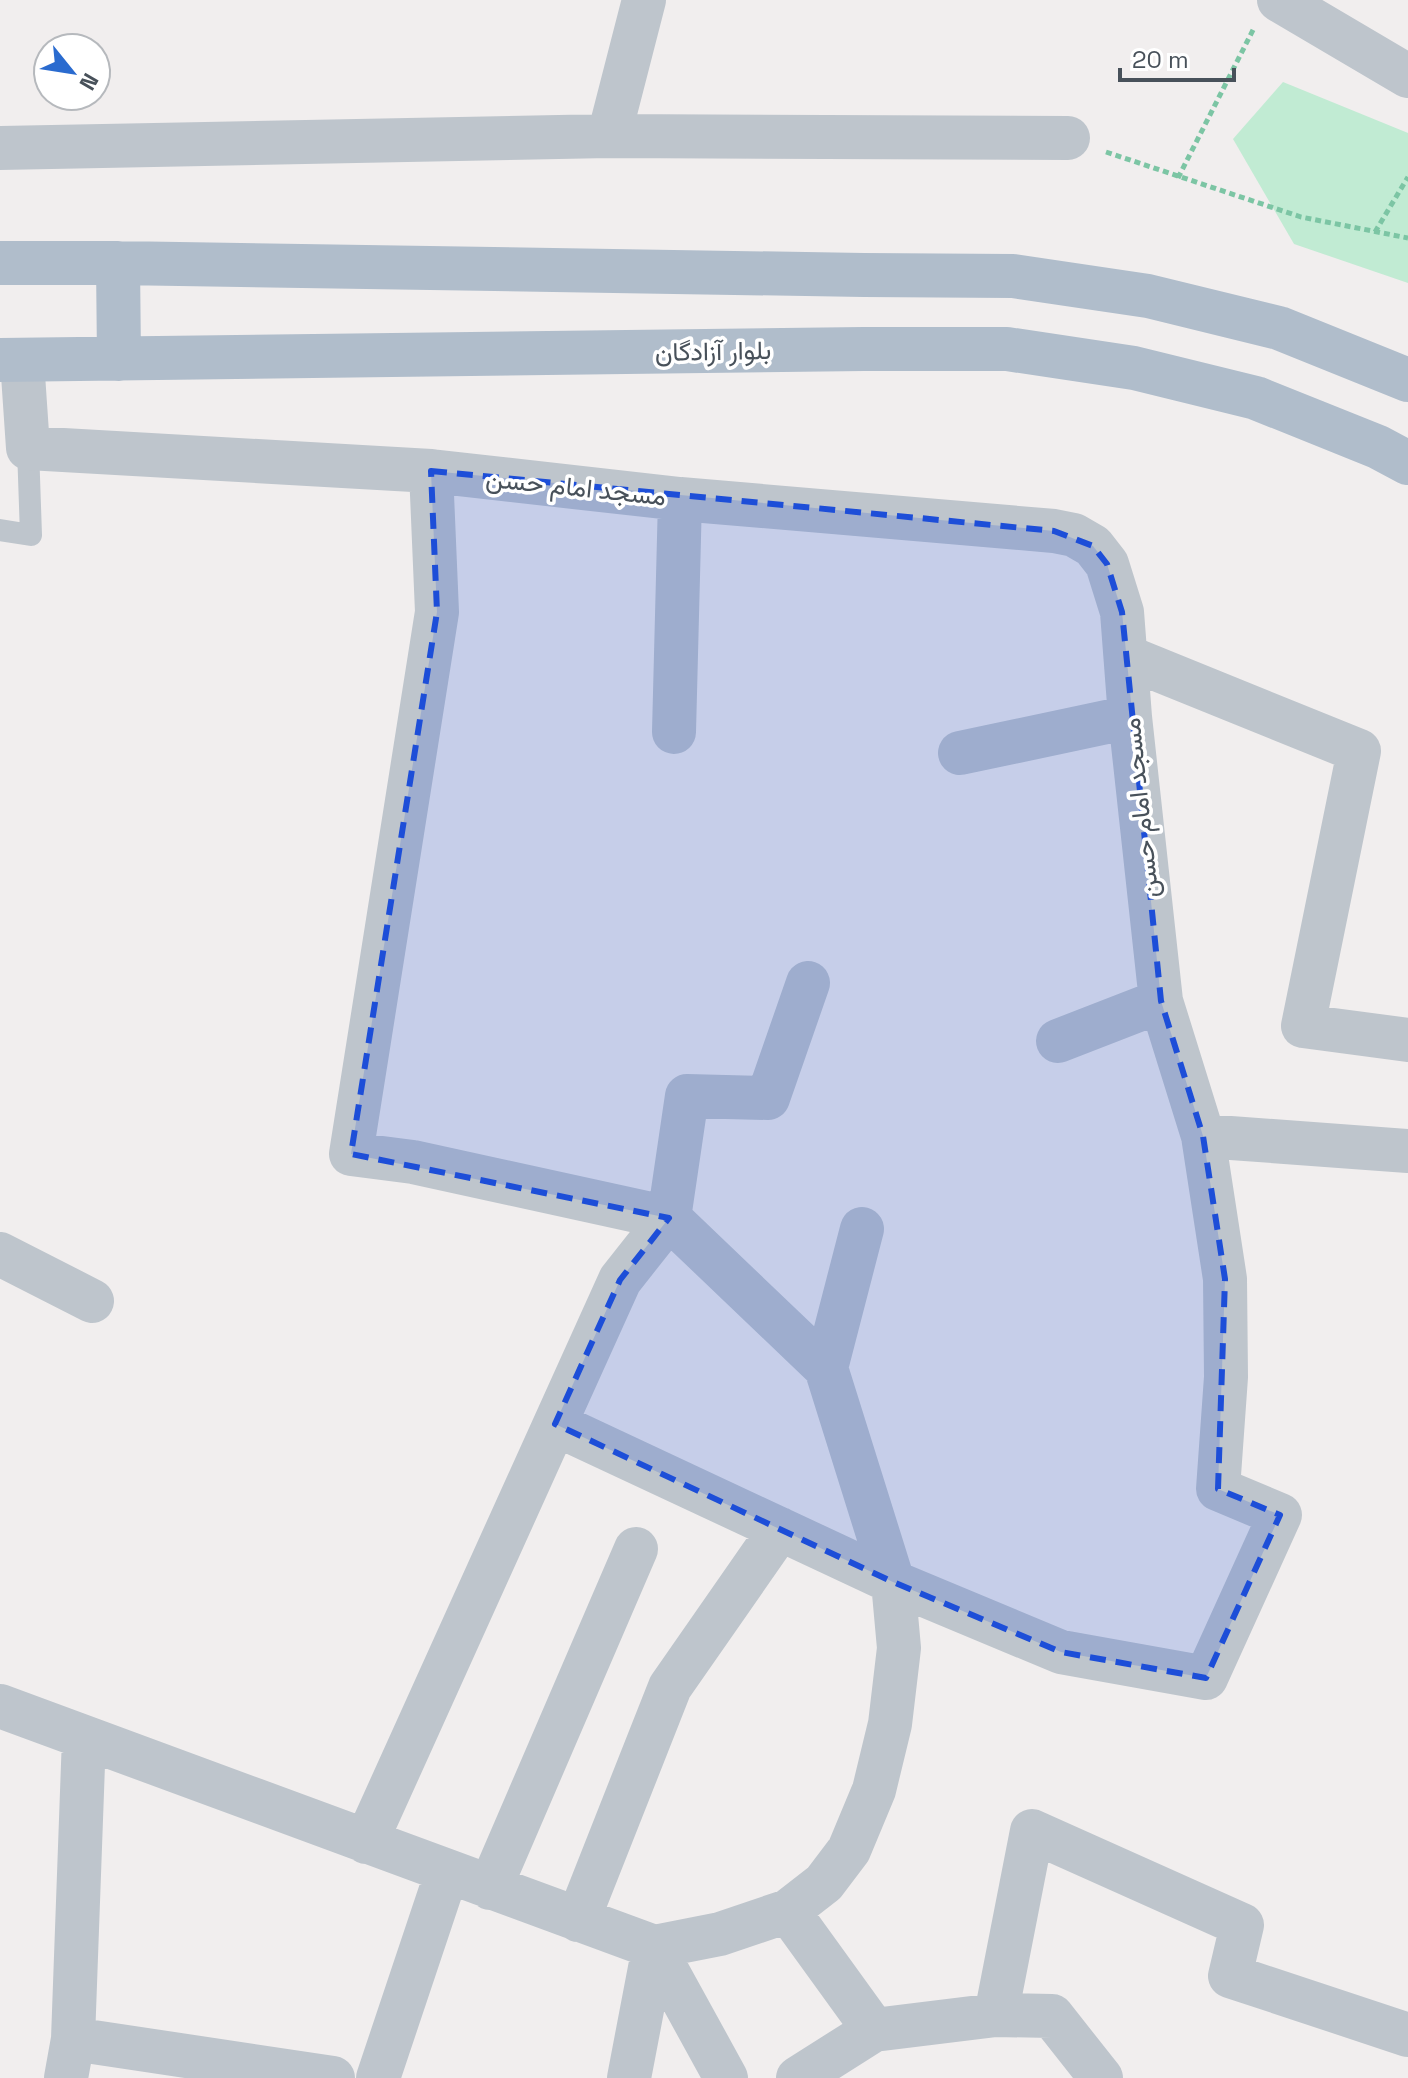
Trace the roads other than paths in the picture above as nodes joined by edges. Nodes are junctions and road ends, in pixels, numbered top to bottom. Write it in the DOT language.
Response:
graph roads {
  1 [pos="644,0"];
  2 [pos="1268,10"];
  3 [pos="1408,76"];
  4 [pos="609,136"];
  5 [pos="1068,138"];
  6 [pos="0,148"];
  7 [pos="0,263"];
  8 [pos="118,263"];
  9 [pos="119,359"];
  10 [pos="11,360"];
  11 [pos="1408,380"];
  12 [pos="28,448"];
  13 [pos="1408,463"];
  14 [pos="431,471"];
  15 [pos="680,499"];
  16 [pos="0,530"];
  17 [pos="1127,657"];
  18 [pos="1130,717"];
  19 [pos="674,732"];
  20 [pos="960,753"];
  21 [pos="808,983"];
  22 [pos="1161,1001"];
  23 [pos="1408,1040"];
  24 [pos="1058,1041"];
  25 [pos="1203,1136"];
  26 [pos="1408,1151"];
  27 [pos="669,1218"];
  28 [pos="862,1229"];
  29 [pos="0,1254"];
  30 [pos="92,1301"];
  31 [pos="826,1368"];
  32 [pos="555,1424"];
  33 [pos="780,1529"];
  34 [pos="636,1549"];
  35 [pos="893,1582"];
  36 [pos="3,1717"];
  37 [pos="84,1737"];
  38 [pos="366,1842"];
  39 [pos="447,1872"];
  40 [pos="490,1888"];
  41 [pos="788,1911"];
  42 [pos="578,1920"];
  43 [pos="654,1947"];
  44 [pos="996,2015"];
  45 [pos="874,2030"];
  46 [pos="1408,2035"];
  47 [pos="70,2058"];
  48 [pos="204,2068"];
  49 [pos="333,2078"];
  50 [pos="378,2078"];
  51 [pos="629,2078"];
  52 [pos="726,2078"];
  53 [pos="798,2078"];
  54 [pos="1101,2078"];
  1 -- 4 [label="street"];
  2 -- 3 [label="street"];
  4 -- 5 [label="street"];
  4 -- 6 [label="street"];
  7 -- 8 [label="main road"];
  8 -- 9 [label="main road"];
  8 -- 11 [label="main road"];
  9 -- 10 [label="main road, بلوار آزادگان"];
  9 -- 13 [label="main road, بلوار آزادگان"];
  10 -- 12 [label="street"];
  12 -- 14 [label="street, مسجد امام حسن"];
  12 -- 16 [label="lane"];
  14 -- 15 [label="street, مسجد امام حسن"];
  14 -- 27 [label="street"];
  15 -- 17 [label="street, مسجد امام حسن"];
  15 -- 19 [label="street"];
  17 -- 18 [label="street, مسجد امام حسن"];
  17 -- 23 [label="street"];
  18 -- 20 [label="street"];
  18 -- 22 [label="street, مسجد امام حسن"];
  21 -- 27 [label="street"];
  22 -- 24 [label="street"];
  22 -- 25 [label="street, مسجد امام حسن"];
  25 -- 26 [label="street"];
  25 -- 35 [label="street, مسجد امام حسن"];
  27 -- 31 [label="street"];
  27 -- 32 [label="street"];
  28 -- 31 [label="street"];
  29 -- 30 [label="street"];
  31 -- 35 [label="street"];
  32 -- 33 [label="street"];
  32 -- 38 [label="street"];
  33 -- 35 [label="street"];
  33 -- 42 [label="street"];
  34 -- 40 [label="street"];
  35 -- 41 [label="street"];
  36 -- 37 [label="street"];
  37 -- 38 [label="street"];
  37 -- 47 [label="street"];
  38 -- 39 [label="street"];
  39 -- 40 [label="street"];
  39 -- 50 [label="street"];
  40 -- 42 [label="street"];
  41 -- 43 [label="street"];
  41 -- 45 [label="street"];
  42 -- 43 [label="street"];
  43 -- 51 [label="street"];
  43 -- 52 [label="street"];
  44 -- 45 [label="street"];
  44 -- 46 [label="street"];
  44 -- 54 [label="street"];
  45 -- 53 [label="street"];
  47 -- 48 [label="street"];
  48 -- 49 [label="street"];
}
